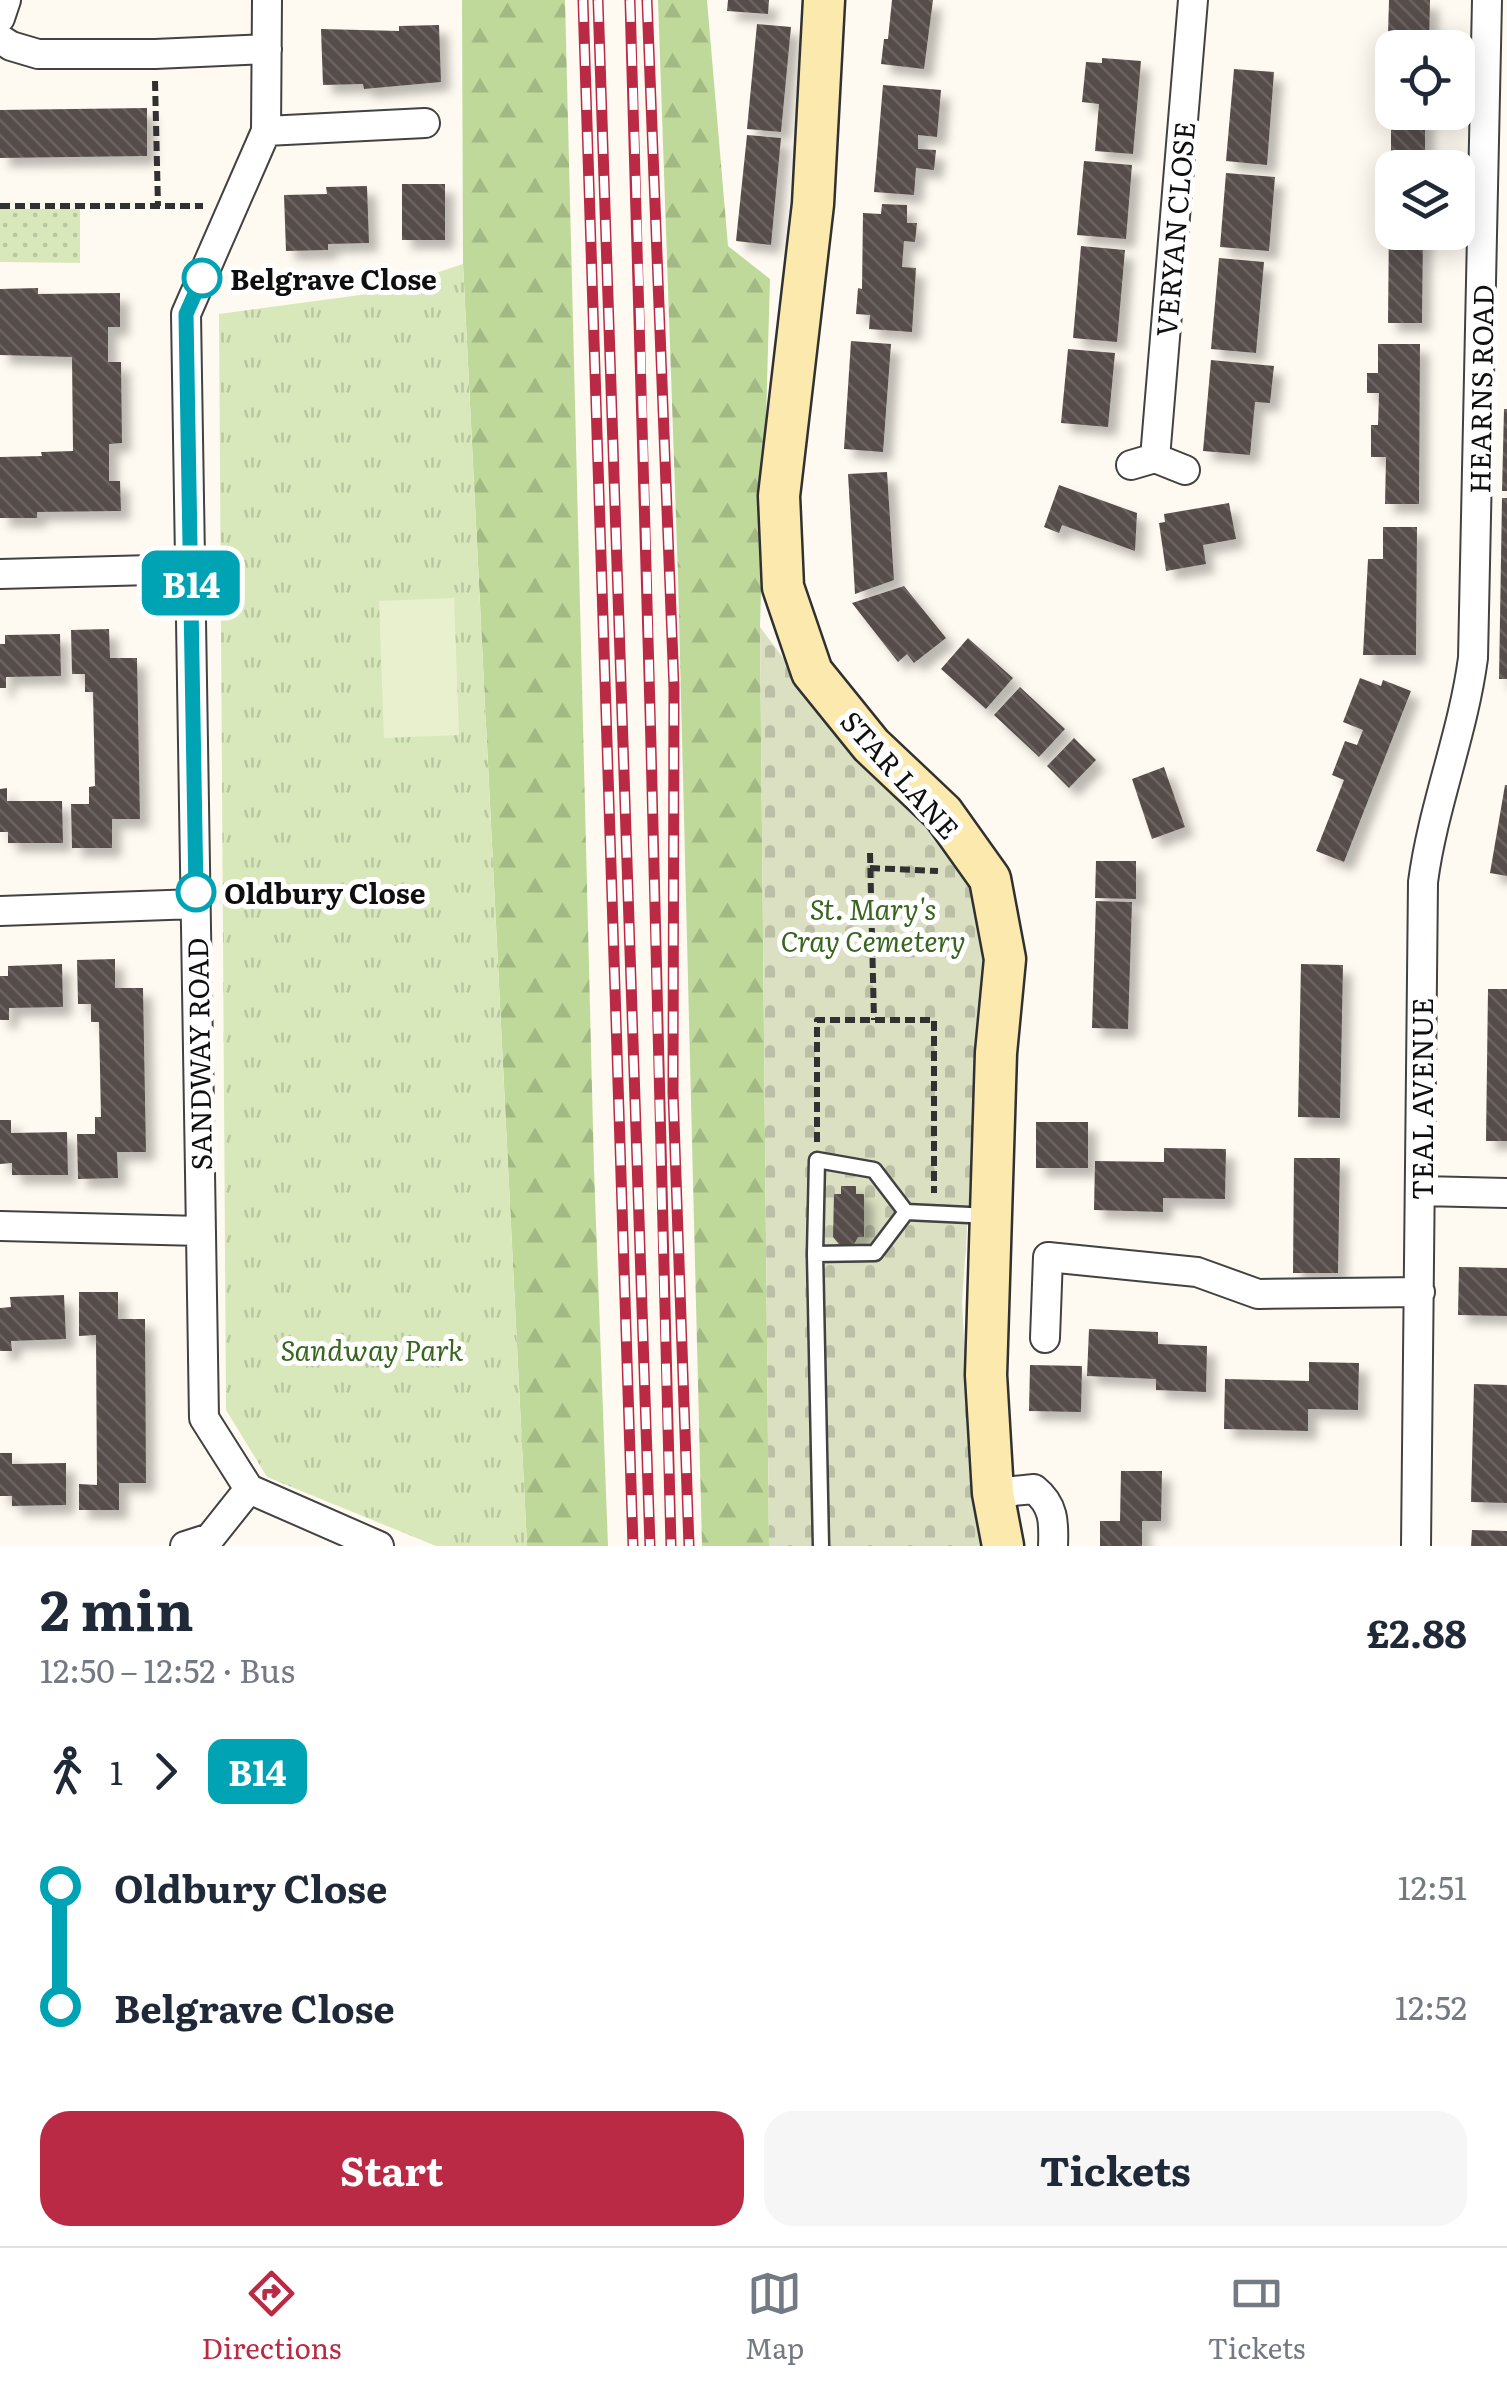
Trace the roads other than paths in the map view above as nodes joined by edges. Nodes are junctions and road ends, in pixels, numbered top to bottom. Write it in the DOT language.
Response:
graph roads {
  1 [pos="6,0"];
  2 [pos="267,0"];
  3 [pos="824,0"];
  4 [pos="1193,0"];
  5 [pos="1487,0"];
  6 [pos="0,18"];
  7 [pos="0,38"];
  8 [pos="267,49"];
  9 [pos="425,124"];
  10 [pos="266,131"];
  11 [pos="1185,470"];
  12 [pos="190,569"];
  13 [pos="0,574"];
  14 [pos="1473,658"];
  15 [pos="196,904"];
  16 [pos="0,911"];
  17 [pos="1420,1191"];
  18 [pos="1507,1192"];
  19 [pos="906,1212"];
  20 [pos="991,1216"];
  21 [pos="0,1226"];
  22 [pos="201,1232"];
  23 [pos="815,1254"];
  24 [pos="1420,1292"];
  25 [pos="1044,1338"];
  26 [pos="250,1489"];
  27 [pos="993,1494"];
  28 [pos="185,1546"];
  29 [pos="379,1546"];
  30 [pos="822,1546"];
  31 [pos="1003,1546"];
  32 [pos="1054,1546"];
  33 [pos="1416,1546"];
  1 -- 6 [label="street"];
  2 -- 8 [label="street, SANDWAY ROAD"];
  3 -- 20 [label="street, STAR LANE"];
  4 -- 11 [label="street, VERYAN CLOSE"];
  5 -- 14 [label="street, HEARNS ROAD"];
  7 -- 8 [label="street"];
  8 -- 10 [label="street, SANDWAY ROAD"];
  9 -- 10 [label="street"];
  10 -- 12 [label="street, SANDWAY ROAD"];
  12 -- 13 [label="street"];
  12 -- 15 [label="street, SANDWAY ROAD"];
  14 -- 17 [label="street, TEAL AVENUE"];
  15 -- 16 [label="street"];
  15 -- 22 [label="street, SANDWAY ROAD"];
  17 -- 18 [label="street"];
  17 -- 24 [label="street, TEAL AVENUE"];
  19 -- 20 [label="lane"];
  19 -- 23 [label="lane"];
  19 -- 23 [label="lane"];
  20 -- 27 [label="street, STAR LANE"];
  21 -- 22 [label="street"];
  22 -- 26 [label="street, SANDWAY ROAD"];
  23 -- 30 [label="lane"];
  24 -- 25 [label="street"];
  24 -- 33 [label="street, TEAL AVENUE"];
  26 -- 28 [label="street"];
  26 -- 29 [label="street"];
  27 -- 31 [label="street, STAR LANE"];
  27 -- 32 [label="street"];
}
